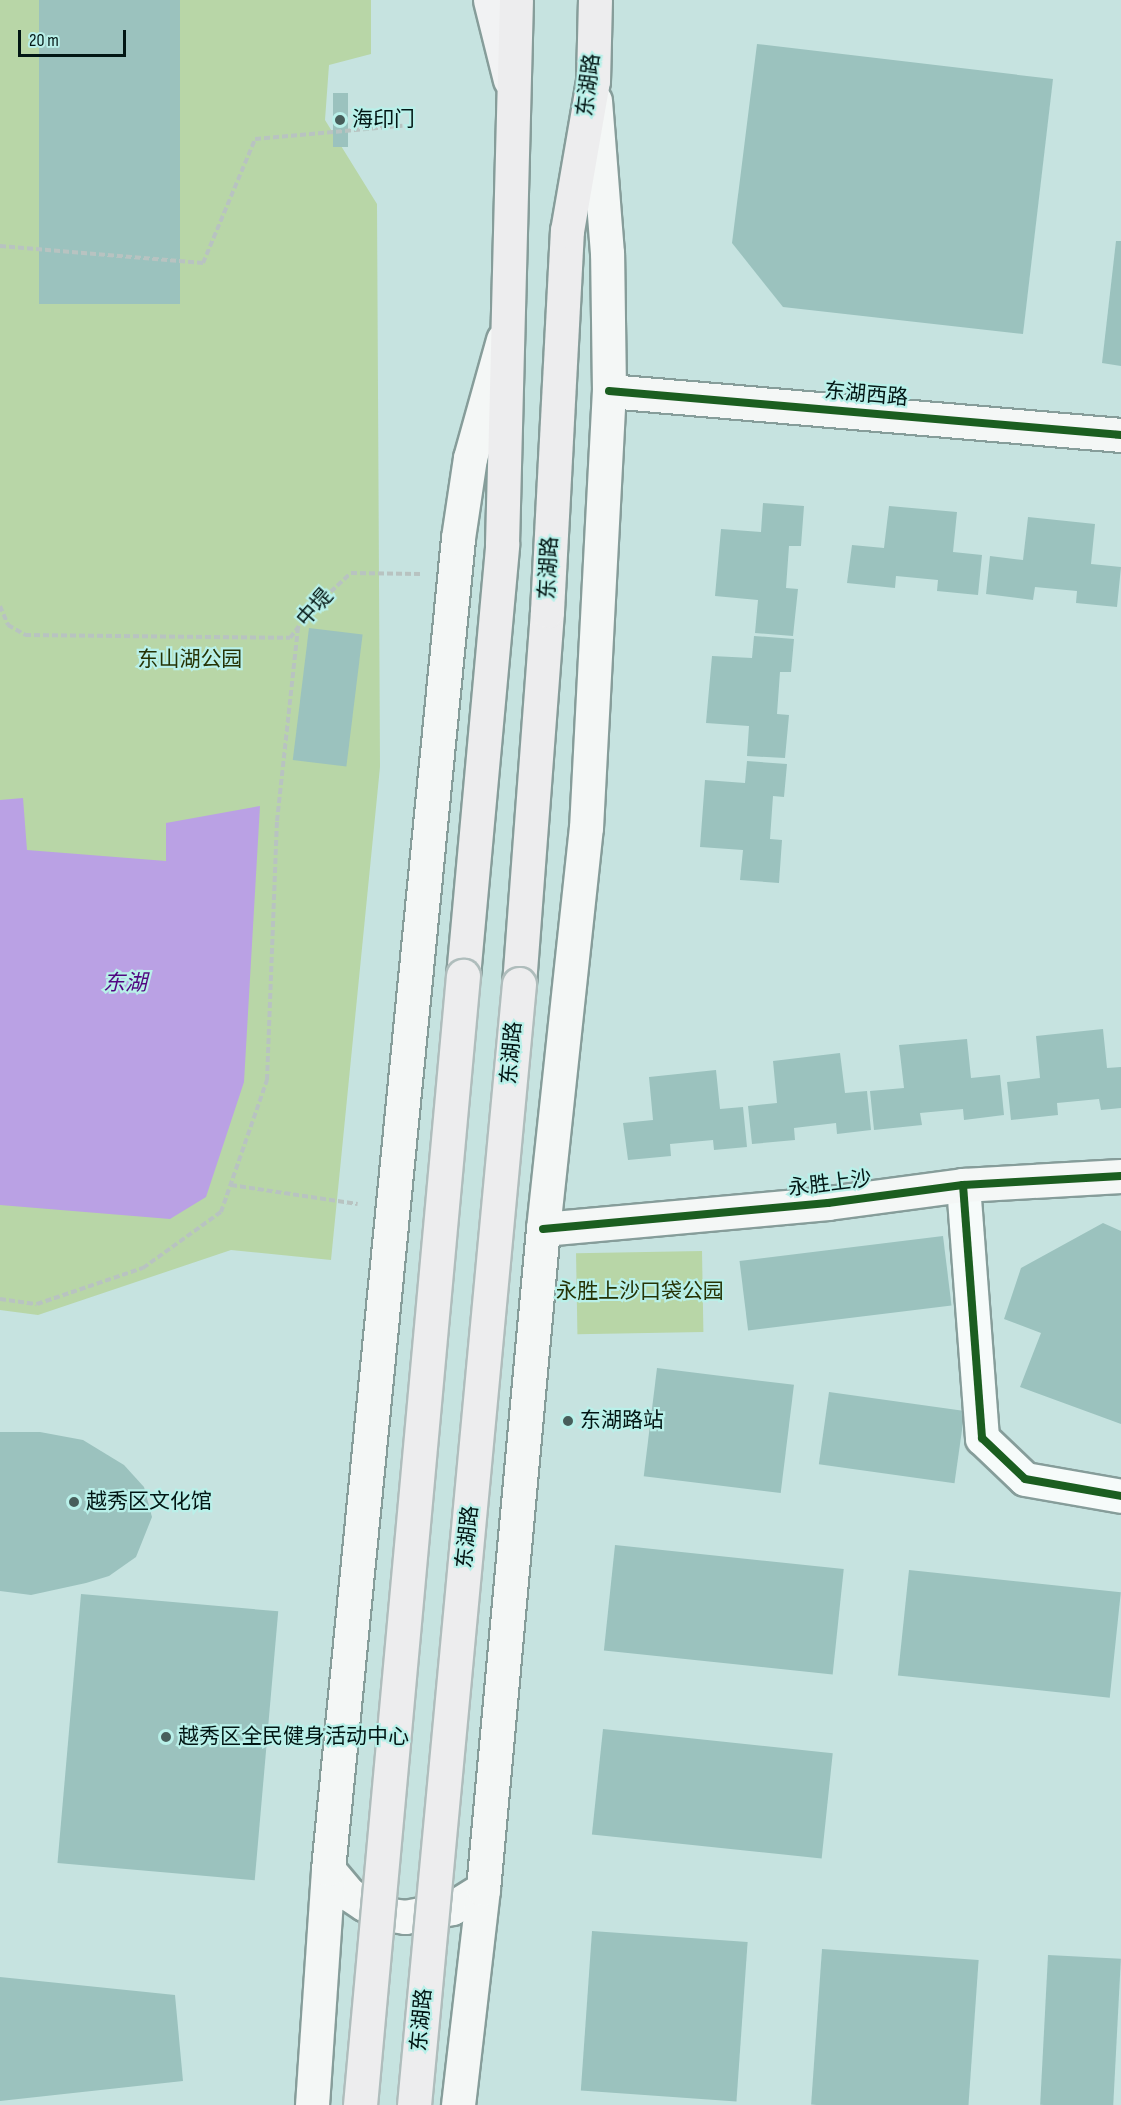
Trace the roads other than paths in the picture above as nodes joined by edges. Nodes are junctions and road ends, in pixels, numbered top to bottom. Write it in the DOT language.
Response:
graph roads {
  1 [pos="490,0"];
  2 [pos="516,0"];
  3 [pos="595,0"];
  4 [pos="608,0"];
  5 [pos="593,81"];
  6 [pos="513,91"];
  7 [pos="506,329"];
  8 [pos="609,391"];
  9 [pos="1121,435"];
  10 [pos="1121,1176"];
  11 [pos="963,1185"];
  12 [pos="543,1229"];
  13 [pos="1121,1496"];
  14 [pos="328,1869"];
  15 [pos="483,1889"];
  16 [pos="312,2105"];
  17 [pos="360,2105"];
  18 [pos="414,2105"];
  19 [pos="458,2105"];
  1 -- 6 [label="main road"];
  2 -- 6 [label="highway"];
  3 -- 5 [label="highway, 东湖路"];
  4 -- 5 [label="main road"];
  5 -- 8 [label="main road"];
  5 -- 18 [label="highway, 东湖路, bridge"];
  6 -- 7 [label="highway"];
  7 -- 14 [label="main road"];
  7 -- 17 [label="highway, bridge"];
  8 -- 9 [label="main road, 东湖西路"];
  8 -- 12 [label="main road"];
  10 -- 11 [label="main road, 永胜上沙"];
  11 -- 12 [label="main road, 永胜上沙"];
  11 -- 13 [label="street"];
  12 -- 15 [label="main road"];
  14 -- 15 [label="main road"];
  14 -- 16 [label="main road"];
  15 -- 19 [label="main road"];
}
